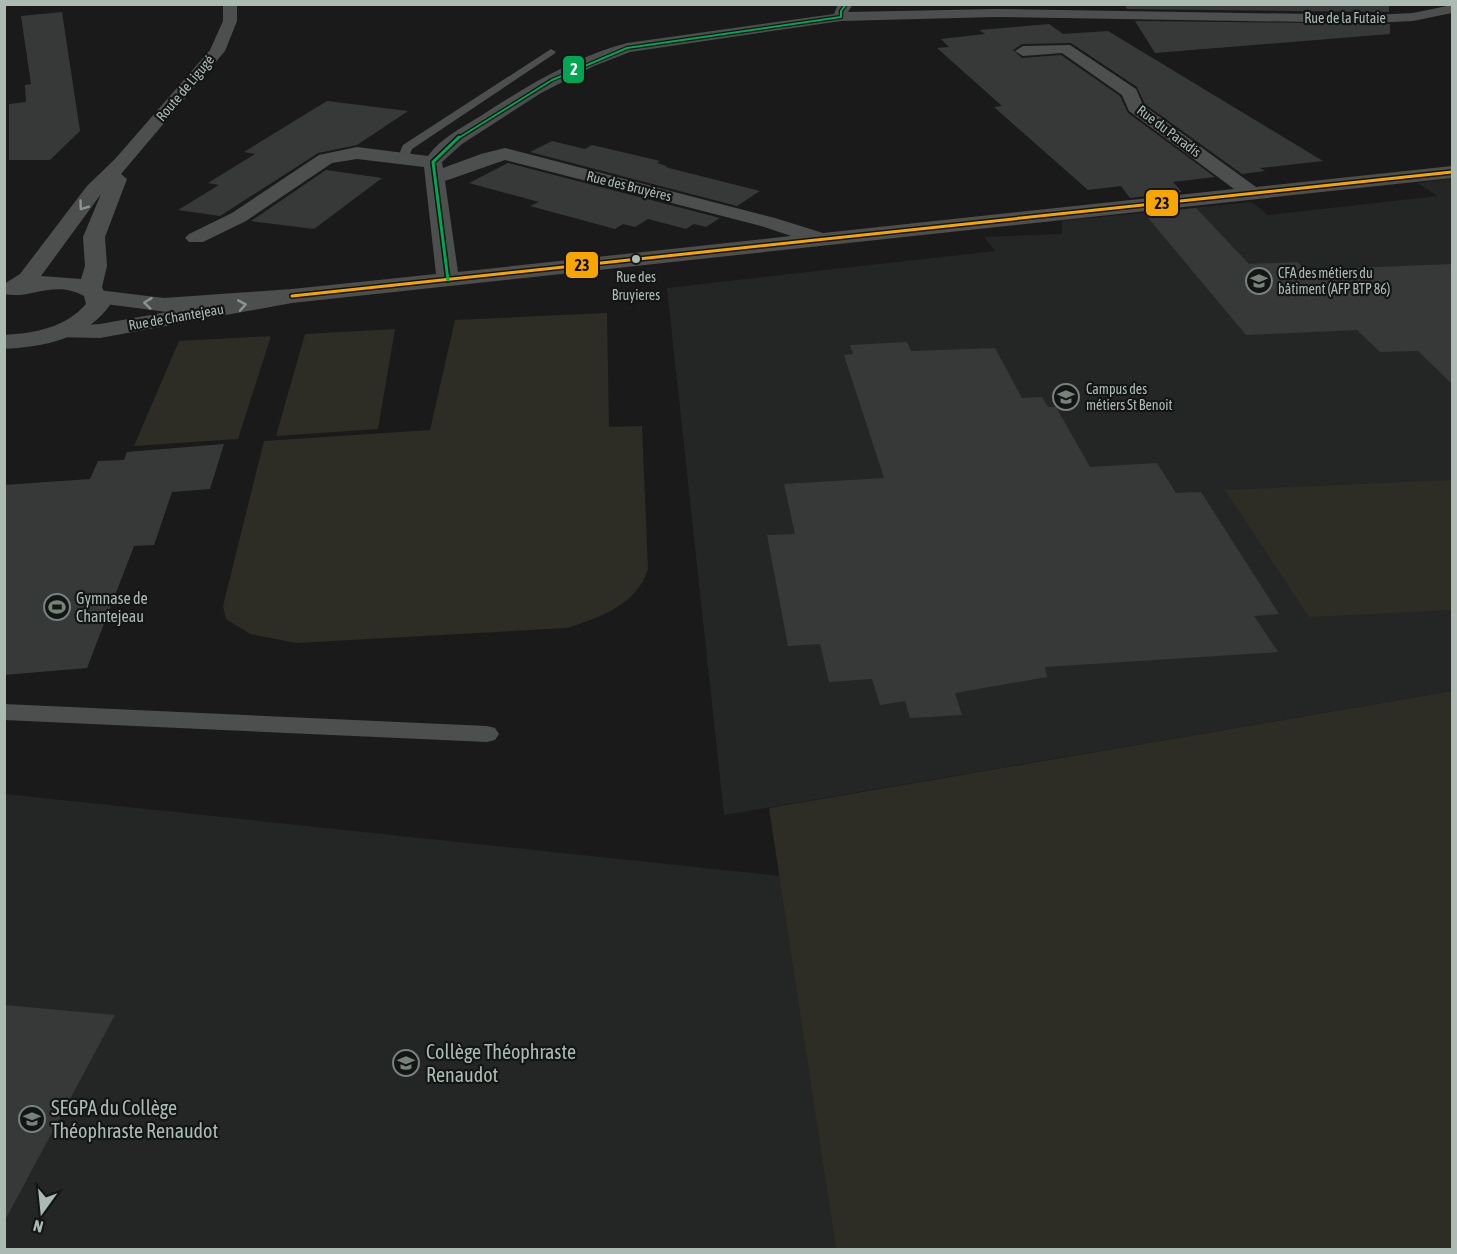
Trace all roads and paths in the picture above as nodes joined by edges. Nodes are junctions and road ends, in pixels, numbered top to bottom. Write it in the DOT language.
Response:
graph roads {
  1 [pos="230,4"];
  2 [pos="844,11"];
  3 [pos="1450,11"];
  4 [pos="1023,51"];
  5 [pos="551,52"];
  6 [pos="403,159"];
  7 [pos="122,163"];
  8 [pos="433,170"];
  9 [pos="1452,172"];
  10 [pos="1253,194"];
  11 [pos="196,238"];
  12 [pos="825,240"];
  13 [pos="448,280"];
  14 [pos="10,290"];
  15 [pos="94,293"];
  16 [pos="292,296"];
  17 [pos="49,335"];
  18 [pos="4,342"];
  19 [pos="4,355"];
  20 [pos="4,712"];
  21 [pos="487,734"];
  1 -- 7 [label="street, Route de Ligugé"];
  2 -- 3 [label="street, Rue de la Futaie"];
  2 -- 8 [label="street, Rue de la Futaie"];
  4 -- 10 [label="street, Rue du Paradis"];
  5 -- 6 [label="lane"];
  6 -- 8 [label="street"];
  6 -- 11 [label="street"];
  7 -- 14 [label="street, Route de Ligugé, one-way"];
  7 -- 15 [label="street, Route de Ligugé"];
  8 -- 12 [label="street, Rue des Bruyères"];
  8 -- 13 [label="street"];
  9 -- 10 [label="street, Rue de Chantejeau"];
  10 -- 12 [label="street, Rue de Chantejeau"];
  12 -- 13 [label="street, Rue de Chantejeau"];
  13 -- 16 [label="street, Rue de Chantejeau"];
  14 -- 15 [label="street, Route de Ligugé"];
  16 -- 15 [label="street, Rue de Chantejeau, one-way"];
  15 -- 17 [label="street, Route de Ligugé"];
  17 -- 16 [label="street, Rue de Chantejeau, one-way"];
  17 -- 18 [label="street, Route de Ligugé"];
  17 -- 19 [label="street, Route de Ligugé"];
  20 -- 21 [label="lane"];
}
